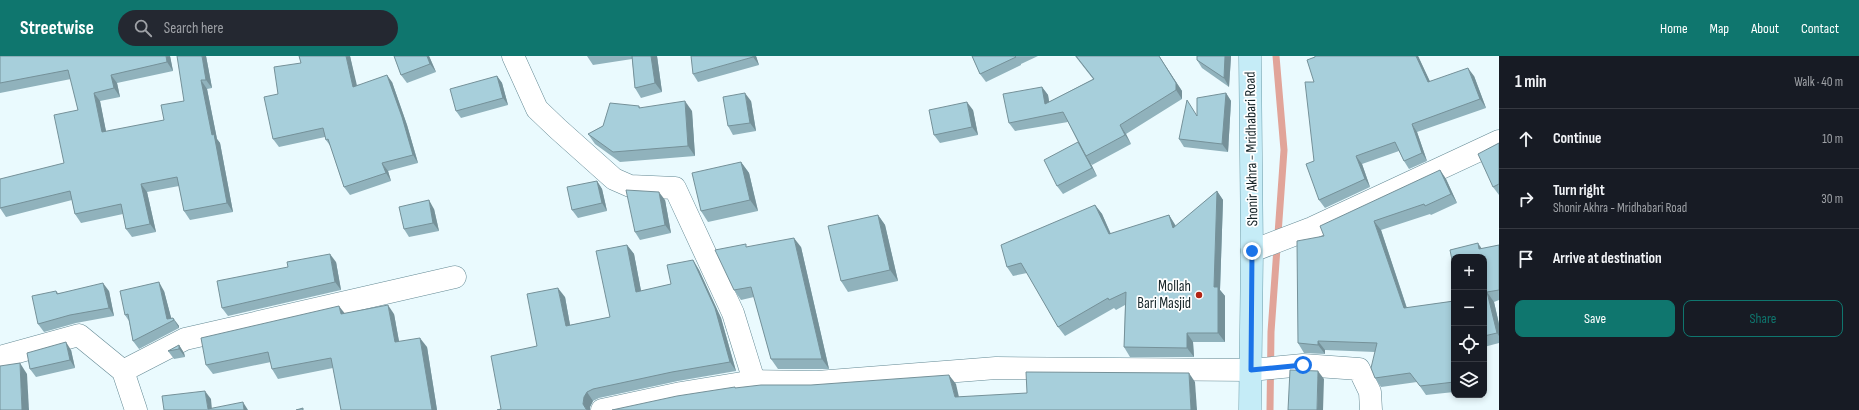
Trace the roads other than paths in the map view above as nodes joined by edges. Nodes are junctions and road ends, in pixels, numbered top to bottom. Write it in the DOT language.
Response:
graph roads {
  1 [pos="513,56"];
  2 [pos="1250,56"];
  3 [pos="1499,140"];
  4 [pos="1259,248"];
  5 [pos="455,277"];
  6 [pos="0,357"];
  7 [pos="1251,370"];
  8 [pos="123,371"];
  9 [pos="754,381"];
  10 [pos="136,410"];
  11 [pos="602,410"];
  12 [pos="1250,410"];
  13 [pos="1371,410"];
  1 -- 9 [label="street"];
  2 -- 4 [label="main road, Shonir Akhra - Mridhabari Road"];
  3 -- 4 [label="street"];
  4 -- 7 [label="main road, Shonir Akhra - Mridhabari Road"];
  5 -- 8 [label="street"];
  6 -- 8 [label="street"];
  7 -- 9 [label="street"];
  7 -- 12 [label="main road, Shonir Akhra - Mridhabari Road"];
  7 -- 13 [label="street"];
  8 -- 10 [label="street"];
  9 -- 11 [label="street"];
}
